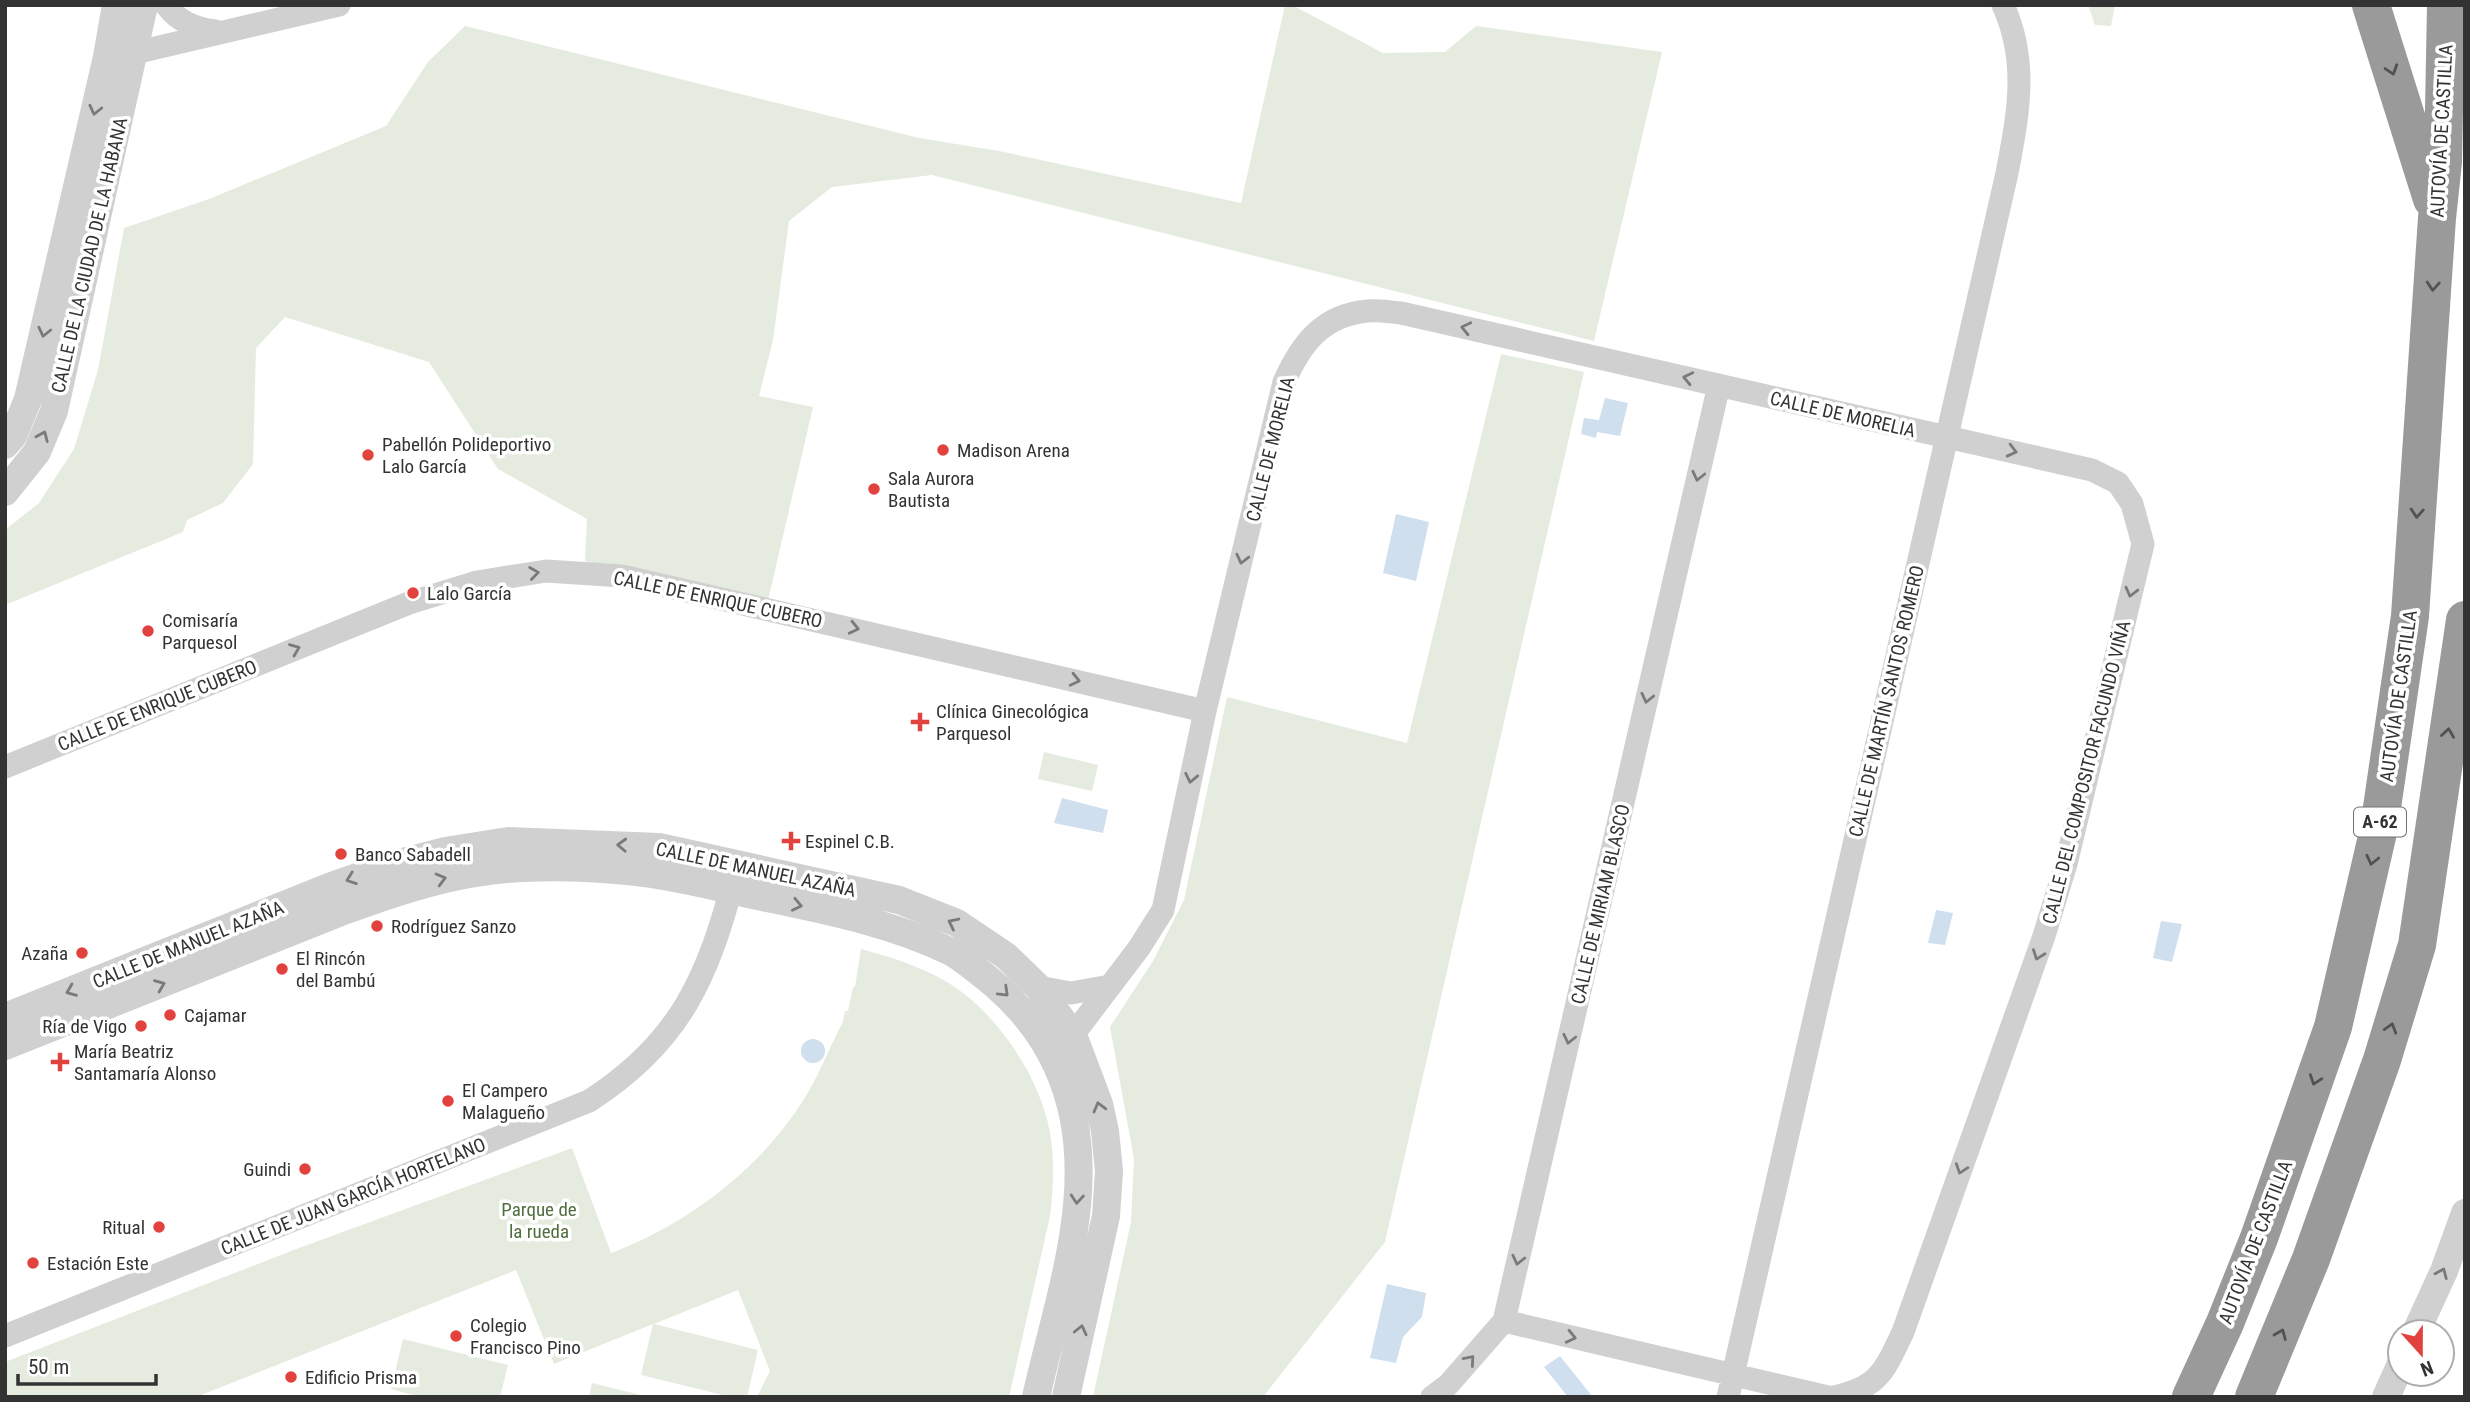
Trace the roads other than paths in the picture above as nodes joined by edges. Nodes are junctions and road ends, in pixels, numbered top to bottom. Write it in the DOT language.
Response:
graph roads {
  1 [pos="116,5"];
  2 [pos="144,5"];
  3 [pos="166,5"];
  4 [pos="339,5"];
  5 [pos="2003,5"];
  6 [pos="2371,5"];
  7 [pos="2446,5"];
  8 [pos="218,32"];
  9 [pos="134,48"];
  10 [pos="2437,218"];
  11 [pos="1719,385"];
  12 [pos="1946,437"];
  13 [pos="5,445"];
  14 [pos="5,492"];
  15 [pos="2465,620"];
  16 [pos="1205,711"];
  17 [pos="2465,766"];
  18 [pos="5,767"];
  19 [pos="734,878"];
  20 [pos="2417,945"];
  21 [pos="1110,986"];
  22 [pos="1038,987"];
  23 [pos="5,1017"];
  24 [pos="1073,1035"];
  25 [pos="5,1046"];
  26 [pos="1057,1065"];
  27 [pos="2465,1213"];
  28 [pos="2422,1318"];
  29 [pos="1504,1321"];
  30 [pos="5,1336"];
  31 [pos="1731,1386"];
  32 [pos="1036,1397"];
  33 [pos="1066,1397"];
  34 [pos="1433,1397"];
  35 [pos="1828,1397"];
  36 [pos="1835,1397"];
  37 [pos="2191,1397"];
  38 [pos="2254,1397"];
  1 -- 9 [label="street, CALLE DE LA CIUDAD DE LA HABANA"];
  2 -- 9 [label="street, CALLE DE LA CIUDAD DE LA HABANA"];
  3 -- 8 [label="street"];
  4 -- 8 [label="street"];
  5 -- 12 [label="street, CALLE DE MARTÍN SANTOS ROMERO"];
  6 -- 10 [label="highway, one-way"];
  7 -- 10 [label="highway, AUTOVÍA DE CASTILLA / A-62"];
  8 -- 9 [label="street"];
  9 -- 13 [label="street, CALLE DE LA CIUDAD DE LA HABANA, one-way"];
  14 -- 9 [label="street, CALLE DE LA CIUDAD DE LA HABANA, one-way"];
  10 -- 37 [label="highway, AUTOVÍA DE CASTILLA / A-62, one-way"];
  11 -- 12 [label="street, CALLE DE MORELIA"];
  11 -- 16 [label="street, CALLE DE MORELIA, one-way"];
  11 -- 29 [label="street, CALLE DE MIRIAM BLASCO, one-way"];
  12 -- 31 [label="street, CALLE DE MARTÍN SANTOS ROMERO"];
  12 -- 36 [label="street, CALLE DEL COMPOSITOR FACUNDO VIÑA, one-way"];
  20 -- 15 [label="highway, A-62, one-way"];
  18 -- 16 [label="street, CALLE DE ENRIQUE CUBERO, one-way"];
  16 -- 21 [label="street, CALLE DE MORELIA, one-way"];
  17 -- 20 [label="highway"];
  22 -- 19 [label="street, CALLE DE MANUEL AZAÑA, one-way"];
  19 -- 23 [label="street, CALLE DE MANUEL AZAÑA, one-way"];
  25 -- 19 [label="street, CALLE DE MANUEL AZAÑA, one-way"];
  19 -- 26 [label="street, CALLE DE MANUEL AZAÑA, one-way"];
  19 -- 30 [label="street, CALLE DE JUAN GARCÍA HORTELANO"];
  38 -- 20 [label="highway, A-62, one-way"];
  21 -- 22 [label="street"];
  21 -- 24 [label="street, CALLE DE MORELIA"];
  22 -- 24 [label="street, CALLE DE MANUEL AZAÑA"];
  24 -- 26 [label="street, CALLE DE MORELIA"];
  33 -- 24 [label="street, CALLE DE MANUEL AZAÑA, one-way"];
  26 -- 32 [label="street, CALLE DE MANUEL AZAÑA, one-way"];
  28 -- 27 [label="street, one-way"];
  29 -- 31 [label="street, one-way"];
  34 -- 29 [label="street, CALLE DE MIRIAM BLASCO, one-way"];
  31 -- 35 [label="street"];
}
